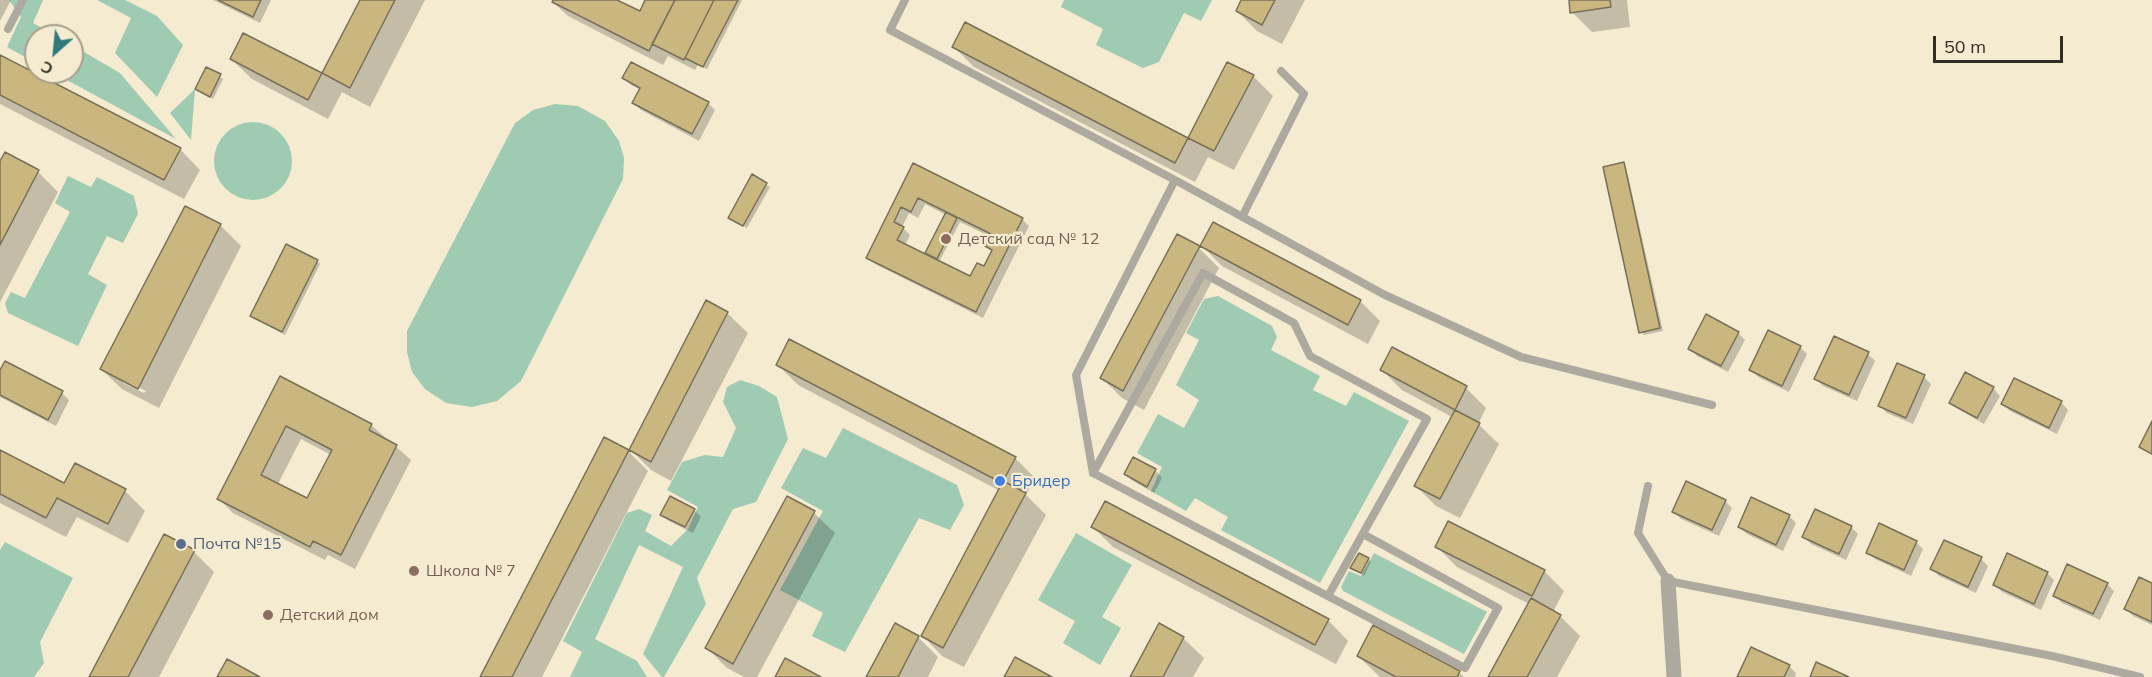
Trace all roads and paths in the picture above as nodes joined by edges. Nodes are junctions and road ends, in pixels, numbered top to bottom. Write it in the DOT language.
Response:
graph roads {
  1 [pos="23,0"];
  2 [pos="905,0"];
  3 [pos="8,29"];
  4 [pos="1281,70"];
  5 [pos="1175,180"];
  6 [pos="1242,217"];
  7 [pos="1712,405"];
  8 [pos="1093,473"];
  9 [pos="1648,486"];
  10 [pos="1363,534"];
  11 [pos="1668,581"];
  12 [pos="1328,596"];
  13 [pos="1674,677"];
  14 [pos="2140,677"];
  1 -- 3 [label="lane"];
  2 -- 5 [label="lane"];
  4 -- 6 [label="lane"];
  5 -- 6 [label="lane"];
  5 -- 8 [label="lane"];
  6 -- 7 [label="lane"];
  8 -- 10 [label="lane"];
  8 -- 12 [label="lane"];
  9 -- 11 [label="lane"];
  10 -- 12 [label="lane"];
  10 -- 12 [label="lane"];
  11 -- 13 [label="street"];
  11 -- 14 [label="lane"];
}
